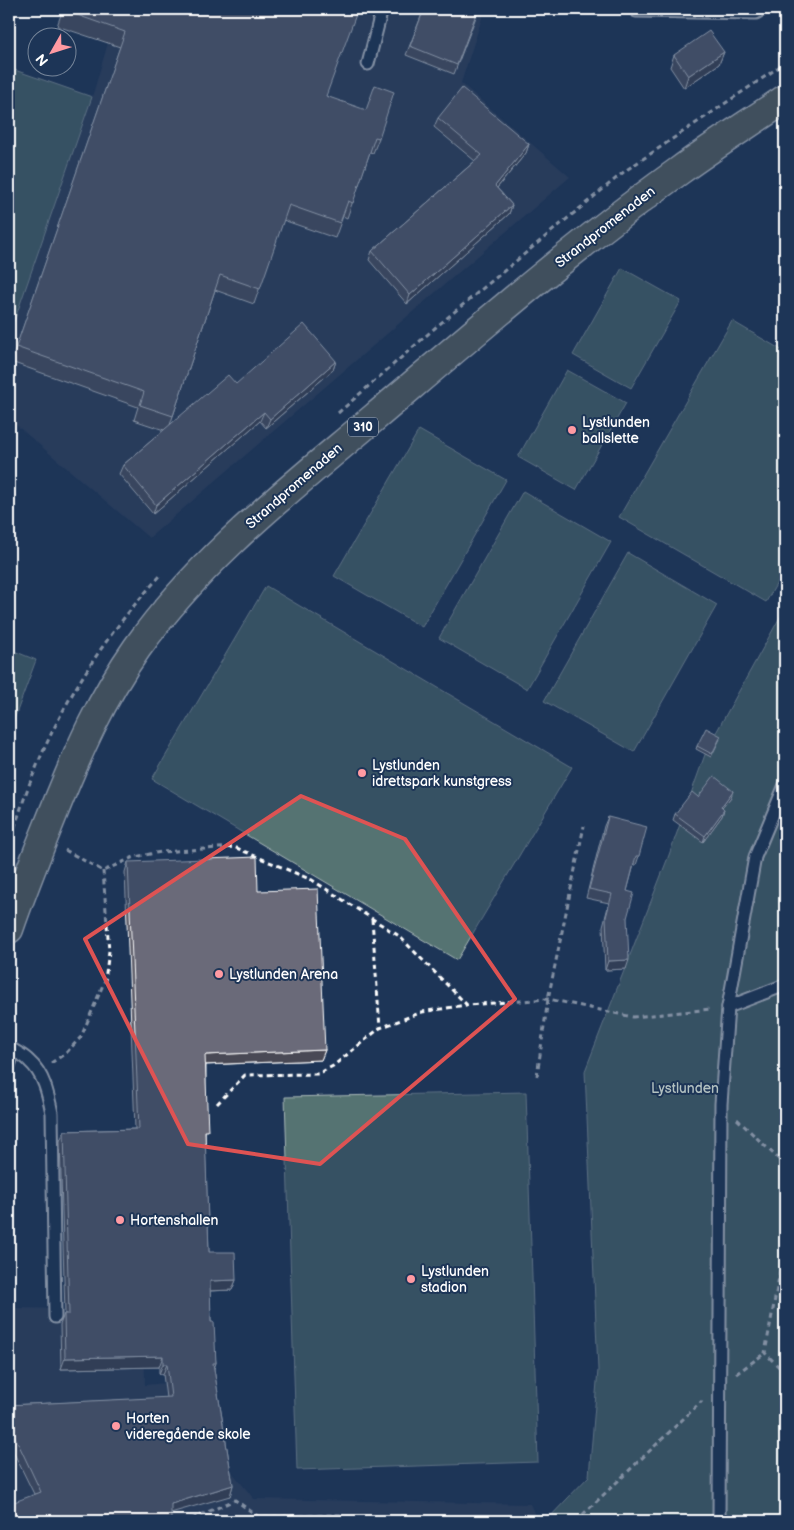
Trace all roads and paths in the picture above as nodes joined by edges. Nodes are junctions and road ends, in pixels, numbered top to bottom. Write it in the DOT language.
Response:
graph roads {
  1 [pos="382,9"];
  2 [pos="634,9"];
  3 [pos="763,9"];
  4 [pos="368,64"];
  5 [pos="785,99"];
  6 [pos="785,785"];
  7 [pos="584,826"];
  8 [pos="41,842"];
  9 [pos="103,871"];
  10 [pos="372,920"];
  11 [pos="9,929"];
  12 [pos="785,985"];
  13 [pos="548,999"];
  14 [pos="467,1005"];
  15 [pos="728,1007"];
  16 [pos="380,1028"];
  17 [pos="12,1049"];
  18 [pos="9,1066"];
  19 [pos="39,1072"];
  20 [pos="537,1076"];
  21 [pos="216,1104"];
  22 [pos="720,1104"];
  23 [pos="785,1165"];
  24 [pos="785,1244"];
  25 [pos="54,1317"];
  26 [pos="766,1353"];
  27 [pos="785,1373"];
  28 [pos="719,1385"];
  29 [pos="194,1520"];
  30 [pos="178,1521"];
  31 [pos="347,1521"];
  32 [pos="576,1521"];
  33 [pos="719,1521"];
  1 -- 4 [label="lane"];
  2 -- 3 [label="lane"];
  5 -- 8 [label="main road, Strandpromenaden / 310"];
  6 -- 15 [label="lane"];
  7 -- 13 [label="path"];
  8 -- 9 [label="path"];
  8 -- 11 [label="main road, Strandpromenaden / 310"];
  9 -- 10 [label="path"];
  9 -- 19 [label="path"];
  10 -- 14 [label="path"];
  10 -- 16 [label="path"];
  12 -- 15 [label="lane"];
  13 -- 14 [label="path"];
  13 -- 15 [label="path"];
  13 -- 20 [label="path"];
  14 -- 16 [label="path"];
  15 -- 22 [label="lane"];
  16 -- 21 [label="path"];
  17 -- 18 [label="lane"];
  17 -- 19 [label="lane"];
  19 -- 25 [label="lane"];
  22 -- 23 [label="path"];
  22 -- 28 [label="lane"];
  24 -- 26 [label="path"];
  26 -- 27 [label="path"];
  26 -- 28 [label="path"];
  28 -- 32 [label="path"];
  28 -- 33 [label="lane"];
  29 -- 30 [label="path"];
  29 -- 31 [label="path"];
}
